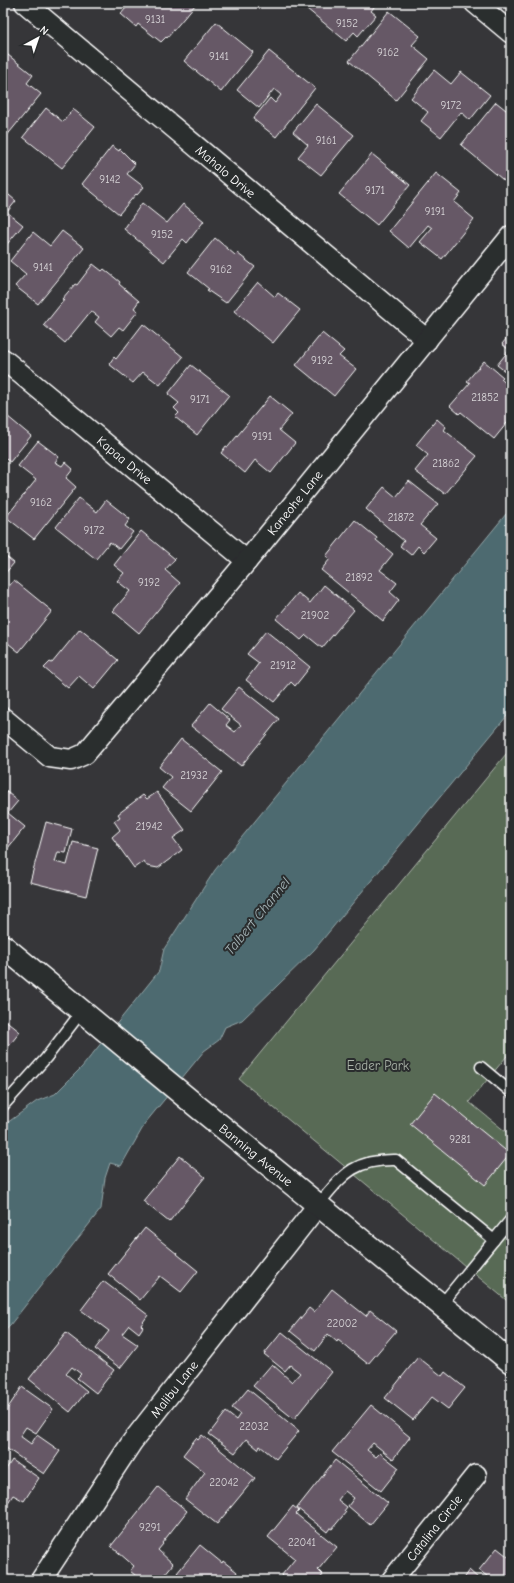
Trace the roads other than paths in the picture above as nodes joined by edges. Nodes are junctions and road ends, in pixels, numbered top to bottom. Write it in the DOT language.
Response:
graph roads {
  1 [pos="25,3"];
  2 [pos="475,3"];
  3 [pos="511,33"];
  4 [pos="511,236"];
  5 [pos="427,340"];
  6 [pos="3,359"];
  7 [pos="247,561"];
  8 [pos="3,718"];
  9 [pos="3,946"];
  10 [pos="82,1011"];
  11 [pos="481,1067"];
  12 [pos="511,1092"];
  13 [pos="3,1106"];
  14 [pos="318,1205"];
  15 [pos="511,1219"];
  16 [pos="494,1240"];
  17 [pos="441,1305"];
  18 [pos="511,1362"];
  19 [pos="476,1476"];
  20 [pos="48,1577"];
  21 [pos="392,1580"];
  1 -- 5 [label="street, Mahalo Drive"];
  2 -- 3 [label="street"];
  4 -- 5 [label="street, Kaneohe Lane"];
  5 -- 7 [label="street, Kaneohe Lane"];
  6 -- 7 [label="street, Kapaa Drive"];
  7 -- 8 [label="street, Kaneohe Lane"];
  9 -- 10 [label="street, Banning Avenue"];
  10 -- 13 [label="lane"];
  10 -- 14 [label="street, Banning Avenue"];
  11 -- 12 [label="lane"];
  14 -- 16 [label="lane"];
  14 -- 17 [label="street, Banning Avenue"];
  14 -- 20 [label="street, Malibu Lane"];
  15 -- 16 [label="lane"];
  16 -- 17 [label="lane"];
  17 -- 18 [label="street, Banning Avenue"];
  19 -- 21 [label="street, Catalina Circle"];
}
